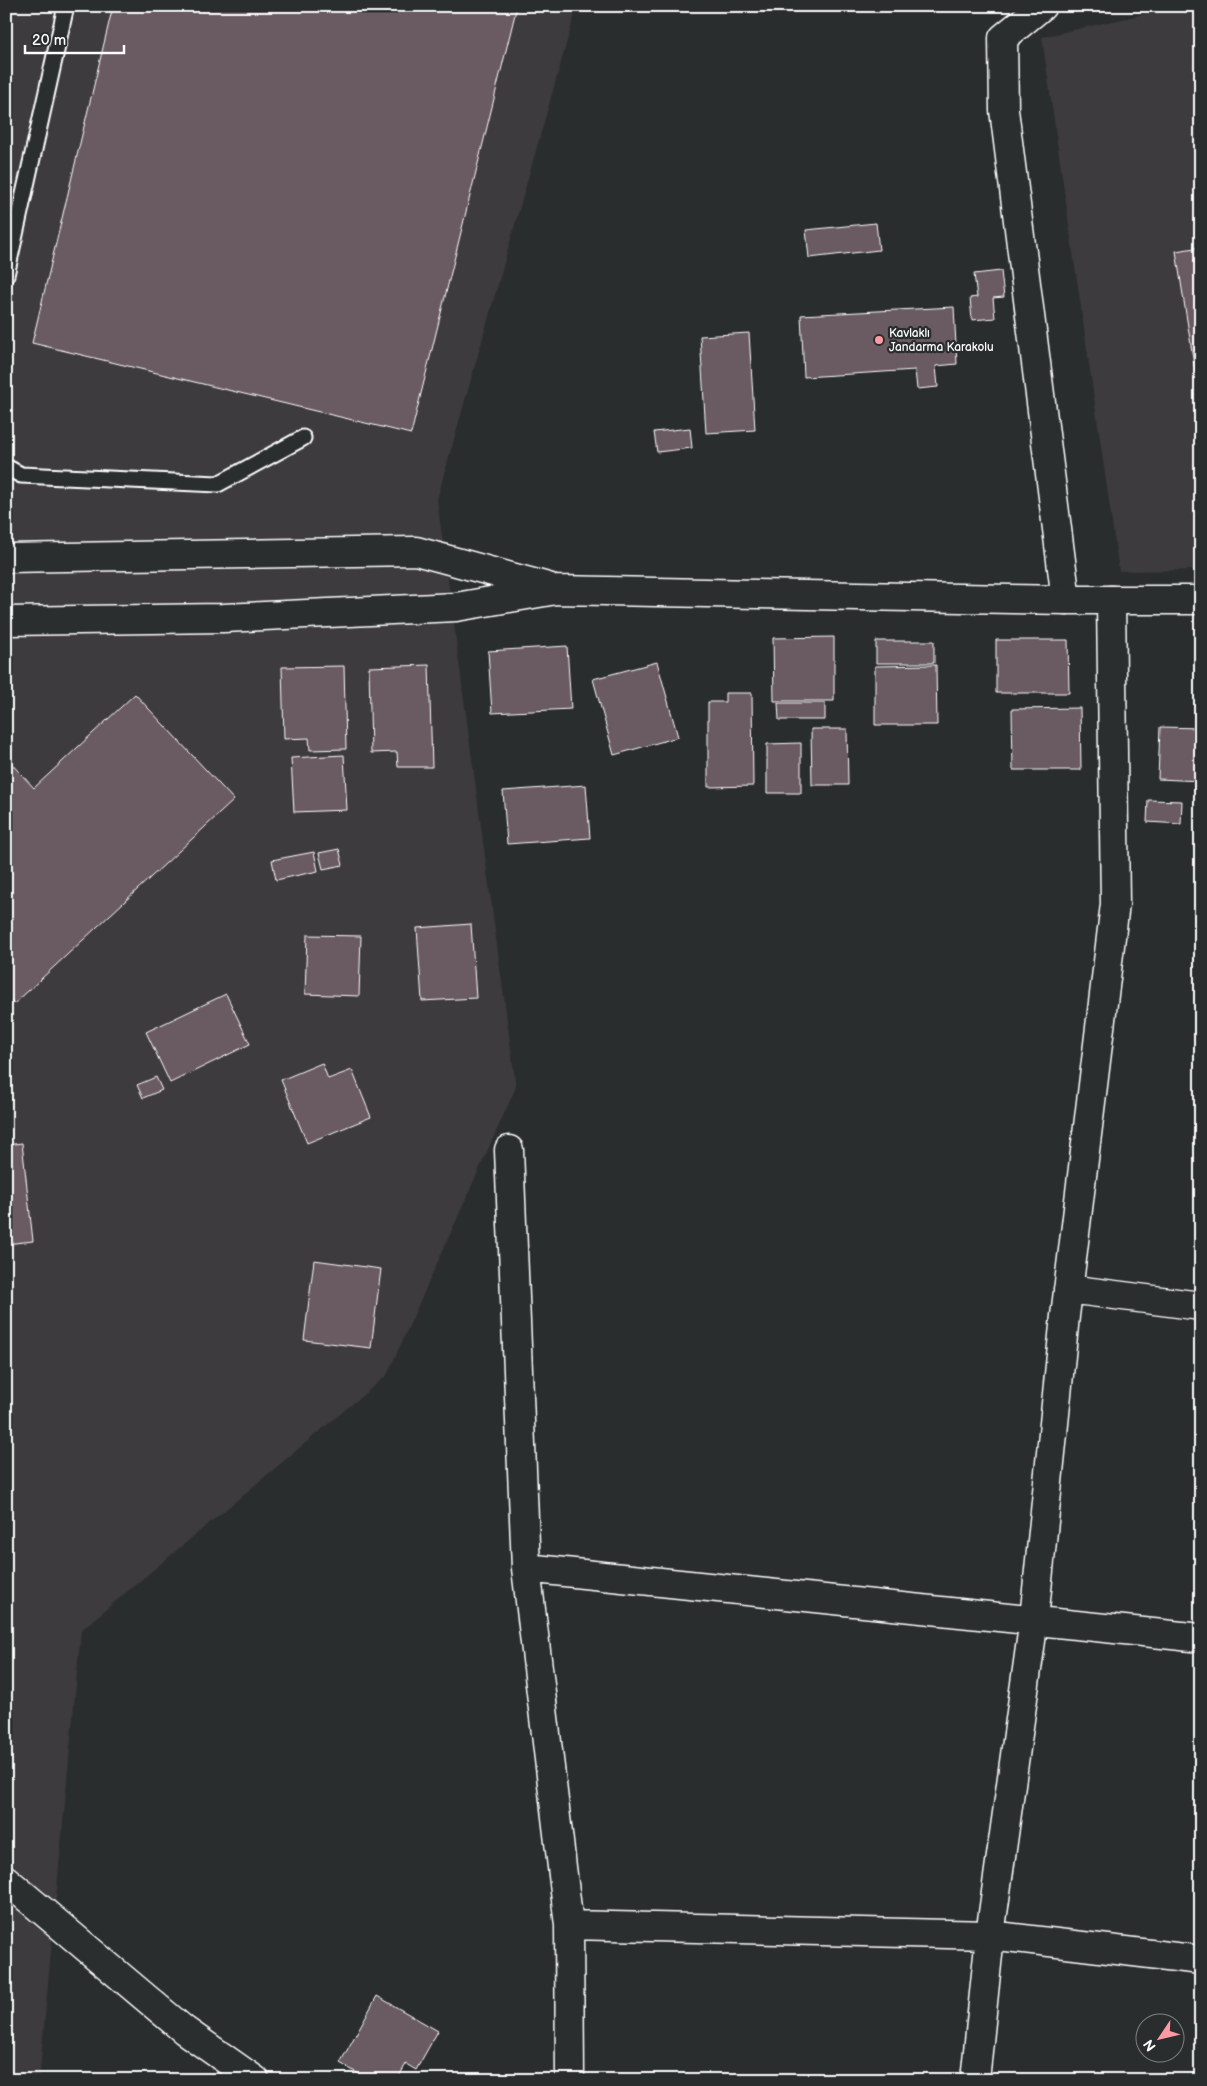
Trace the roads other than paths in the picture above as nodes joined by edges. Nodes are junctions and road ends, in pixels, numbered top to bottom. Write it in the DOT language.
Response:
graph roads {
  1 [pos="66,6"];
  2 [pos="1042,6"];
  3 [pos="6,276"];
  4 [pos="303,438"];
  5 [pos="6,467"];
  6 [pos="6,558"];
  7 [pos="556,590"];
  8 [pos="1066,600"];
  9 [pos="1111,600"];
  10 [pos="1201,600"];
  11 [pos="6,621"];
  12 [pos="509,1150"];
  13 [pos="1068,1289"];
  14 [pos="1201,1306"];
  15 [pos="526,1568"];
  16 [pos="1034,1619"];
  17 [pos="1201,1638"];
  18 [pos="6,1880"];
  19 [pos="569,1925"];
  20 [pos="990,1935"];
  21 [pos="1201,1960"];
  22 [pos="255,2080"];
  23 [pos="570,2080"];
  24 [pos="975,2080"];
  1 -- 3 [label="lane"];
  2 -- 8 [label="street"];
  4 -- 5 [label="lane"];
  6 -- 7 [label="street"];
  7 -- 8 [label="street"];
  7 -- 11 [label="street"];
  8 -- 9 [label="street"];
  9 -- 10 [label="street"];
  9 -- 13 [label="street"];
  12 -- 15 [label="street"];
  13 -- 14 [label="street"];
  13 -- 16 [label="street"];
  15 -- 16 [label="street"];
  15 -- 19 [label="street"];
  16 -- 17 [label="street"];
  16 -- 20 [label="street"];
  18 -- 22 [label="street"];
  19 -- 20 [label="street"];
  19 -- 23 [label="street"];
  20 -- 21 [label="street"];
  20 -- 24 [label="street"];
}
